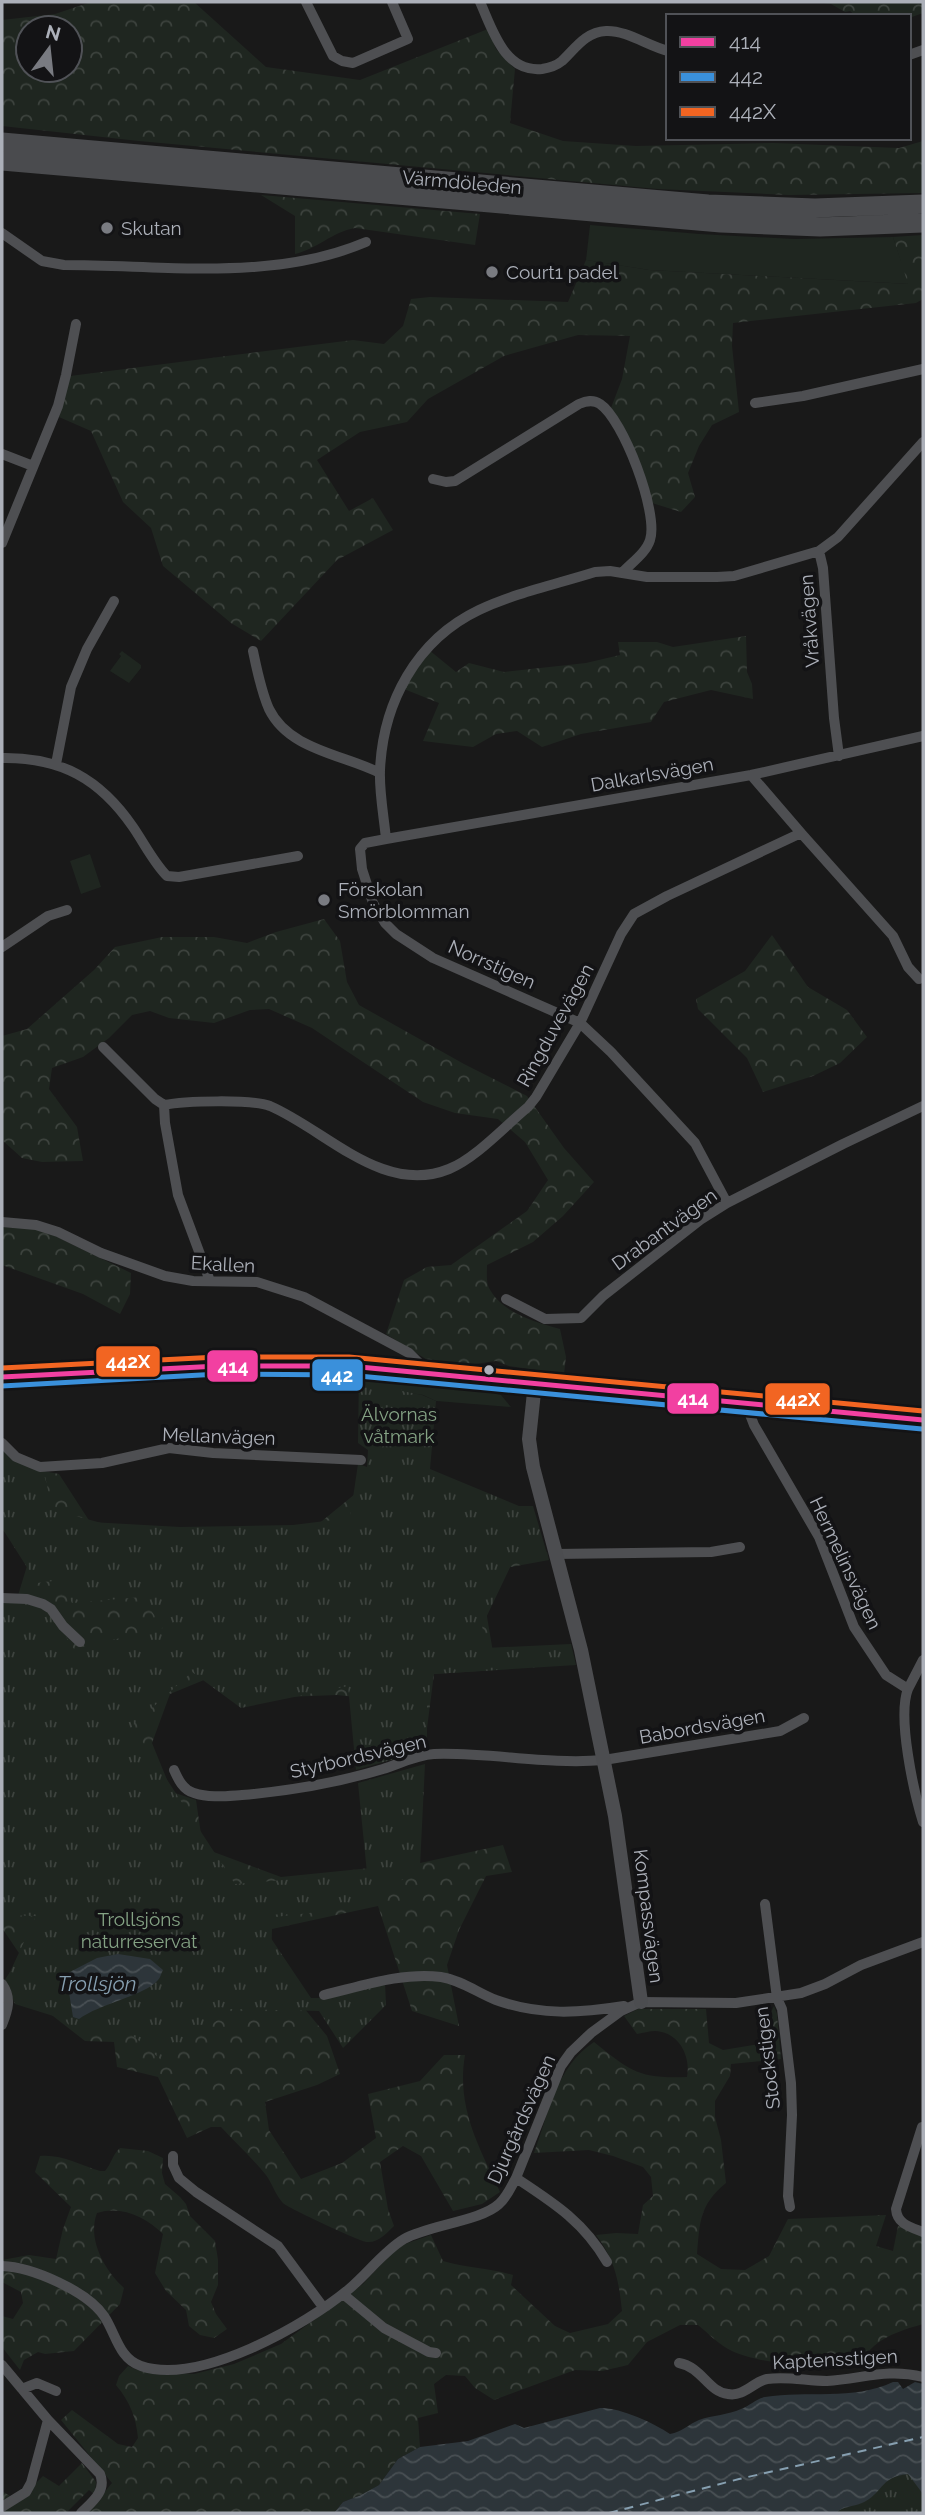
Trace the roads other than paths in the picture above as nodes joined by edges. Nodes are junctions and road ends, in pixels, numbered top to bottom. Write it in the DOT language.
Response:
graph roads {
  1 [pos="306,2"];
  2 [pos="391,2"];
  3 [pos="480,2"];
  4 [pos="666,50"];
  5 [pos="2,142"];
  6 [pos="2,161"];
  7 [pos="923,204"];
  8 [pos="923,223"];
  9 [pos="2,233"];
  10 [pos="366,242"];
  11 [pos="76,324"];
  12 [pos="923,369"];
  13 [pos="755,403"];
  14 [pos="923,442"];
  15 [pos="2,454"];
  16 [pos="33,466"];
  17 [pos="433,479"];
  18 [pos="2,543"];
  19 [pos="819,551"];
  20 [pos="622,572"];
  21 [pos="114,600"];
  22 [pos="253,651"];
  23 [pos="923,736"];
  24 [pos="839,756"];
  25 [pos="2,758"];
  26 [pos="56,764"];
  27 [pos="380,773"];
  28 [pos="751,775"];
  29 [pos="801,832"];
  30 [pos="386,839"];
  31 [pos="298,856"];
  32 [pos="67,910"];
  33 [pos="2,947"];
  34 [pos="919,979"];
  35 [pos="579,1023"];
  36 [pos="103,1047"];
  37 [pos="164,1105"];
  38 [pos="923,1107"];
  39 [pos="727,1203"];
  40 [pos="2,1222"];
  41 [pos="210,1281"];
  42 [pos="506,1299"];
  43 [pos="429,1373"];
  44 [pos="2,1377"];
  45 [pos="536,1383"];
  46 [pos="746,1404"];
  47 [pos="923,1420"];
  48 [pos="2,1443"];
  49 [pos="361,1460"];
  50 [pos="740,1546"];
  51 [pos="555,1554"];
  52 [pos="2,1598"];
  53 [pos="80,1642"];
  54 [pos="923,1660"];
  55 [pos="908,1689"];
  56 [pos="804,1718"];
  57 [pos="604,1760"];
  58 [pos="174,1770"];
  59 [pos="923,1822"];
  60 [pos="765,1904"];
  61 [pos="923,1942"];
  62 [pos="2,1984"];
  63 [pos="324,1995"];
  64 [pos="778,1998"];
  65 [pos="641,2002"];
  66 [pos="2,2025"];
  67 [pos="922,2127"];
  68 [pos="173,2156"];
  69 [pos="516,2178"];
  70 [pos="790,2207"];
  71 [pos="923,2232"];
  72 [pos="607,2262"];
  73 [pos="2,2266"];
  74 [pos="343,2294"];
  75 [pos="323,2307"];
  76 [pos="436,2353"];
  77 [pos="679,2363"];
  78 [pos="2,2365"];
  79 [pos="923,2377"];
  80 [pos="22,2389"];
  81 [pos="57,2391"];
  82 [pos="48,2420"];
  83 [pos="2,2507"];
  84 [pos="81,2513"];
  1 -- 2 [label="street"];
  3 -- 4 [label="street"];
  5 -- 7 [label="highway, Värmdöleden"];
  6 -- 8 [label="highway, Värmdöleden"];
  9 -- 10 [label="street"];
  11 -- 16 [label="street"];
  12 -- 13 [label="street"];
  14 -- 19 [label="street, Vråkvägen"];
  15 -- 16 [label="street"];
  16 -- 18 [label="street"];
  17 -- 20 [label="street"];
  19 -- 20 [label="street"];
  19 -- 24 [label="street, Vråkvägen"];
  20 -- 27 [label="street"];
  21 -- 26 [label="street"];
  22 -- 27 [label="street"];
  23 -- 24 [label="street, Dalkarlsvägen"];
  24 -- 28 [label="street, Dalkarlsvägen"];
  25 -- 26 [label="street"];
  26 -- 31 [label="street"];
  27 -- 30 [label="street"];
  28 -- 29 [label="street"];
  28 -- 30 [label="street, Dalkarlsvägen"];
  29 -- 34 [label="street"];
  29 -- 35 [label="street, Ringduvevägen"];
  30 -- 35 [label="street, Norrstigen"];
  32 -- 33 [label="street"];
  35 -- 37 [label="street, Ringduvevägen"];
  35 -- 39 [label="street, Norrstigen"];
  36 -- 37 [label="street"];
  37 -- 41 [label="street"];
  38 -- 39 [label="street, Drabantvägen"];
  39 -- 42 [label="street, Drabantvägen"];
  40 -- 41 [label="street, Ekallen"];
  41 -- 43 [label="street, Ekallen"];
  43 -- 44 [label="street"];
  43 -- 45 [label="street"];
  45 -- 46 [label="street"];
  45 -- 51 [label="street, Kompassvägen"];
  46 -- 47 [label="street"];
  46 -- 55 [label="street, Hermelinsvägen"];
  48 -- 49 [label="street, Mellanvägen"];
  50 -- 51 [label="street"];
  51 -- 57 [label="street, Kompassvägen"];
  52 -- 53 [label="street"];
  54 -- 55 [label="street"];
  55 -- 59 [label="street"];
  56 -- 57 [label="street, Babordsvägen"];
  57 -- 58 [label="street, Styrbordsvägen"];
  57 -- 65 [label="street, Kompassvägen"];
  60 -- 64 [label="street, Stockstigen"];
  61 -- 64 [label="street, Djurgårdsvägen"];
  62 -- 66 [label="street"];
  63 -- 65 [label="street"];
  64 -- 65 [label="street, Djurgårdsvägen"];
  64 -- 70 [label="street, Stockstigen"];
  65 -- 69 [label="street, Djurgårdsvägen"];
  67 -- 71 [label="street"];
  68 -- 75 [label="street"];
  69 -- 72 [label="street"];
  69 -- 74 [label="street, Djurgårdsvägen"];
  73 -- 75 [label="street, Djurgårdsvägen"];
  74 -- 75 [label="street, Djurgårdsvägen"];
  74 -- 76 [label="street"];
  77 -- 79 [label="street, Kaptensstigen"];
  78 -- 80 [label="street"];
  80 -- 81 [label="street"];
  80 -- 82 [label="street"];
  82 -- 83 [label="street"];
  82 -- 84 [label="street"];
}
